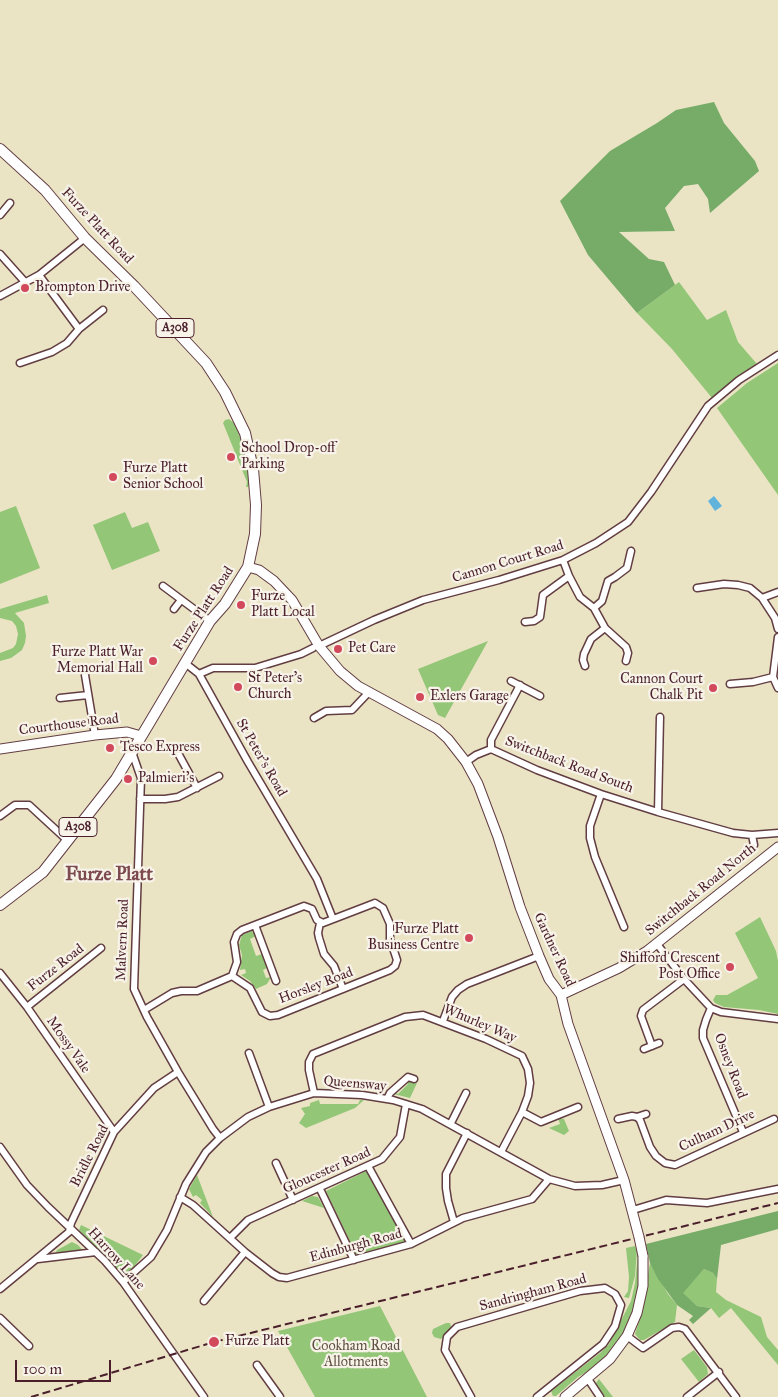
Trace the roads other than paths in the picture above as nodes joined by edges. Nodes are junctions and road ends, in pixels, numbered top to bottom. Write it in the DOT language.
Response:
graph roads {
  1 [pos="0,149"];
  2 [pos="10,203"];
  3 [pos="1,212"];
  4 [pos="85,238"];
  5 [pos="0,254"];
  6 [pos="39,275"];
  7 [pos="25,282"];
  8 [pos="0,296"];
  9 [pos="103,310"];
  10 [pos="79,329"];
  11 [pos="778,355"];
  12 [pos="20,363"];
  13 [pos="631,551"];
  14 [pos="563,560"];
  15 [pos="248,567"];
  16 [pos="569,576"];
  17 [pos="163,586"];
  18 [pos="697,588"];
  19 [pos="778,592"];
  20 [pos="762,598"];
  21 [pos="181,600"];
  22 [pos="594,608"];
  23 [pos="174,609"];
  24 [pos="210,622"];
  25 [pos="525,622"];
  26 [pos="605,628"];
  27 [pos="778,629"];
  28 [pos="778,637"];
  29 [pos="316,647"];
  30 [pos="626,661"];
  31 [pos="185,664"];
  32 [pos="585,666"];
  33 [pos="199,674"];
  34 [pos="85,675"];
  35 [pos="773,677"];
  36 [pos="511,681"];
  37 [pos="730,684"];
  38 [pos="520,685"];
  39 [pos="778,688"];
  40 [pos="368,692"];
  41 [pos="88,694"];
  42 [pos="540,696"];
  43 [pos="60,698"];
  44 [pos="314,718"];
  45 [pos="660,718"];
  46 [pos="95,735"];
  47 [pos="141,736"];
  48 [pos="0,749"];
  49 [pos="491,749"];
  50 [pos="132,751"];
  51 [pos="179,755"];
  52 [pos="466,762"];
  53 [pos="220,776"];
  54 [pos="197,788"];
  55 [pos="601,794"];
  56 [pos="140,798"];
  57 [pos="658,812"];
  58 [pos="0,816"];
  59 [pos="778,832"];
  60 [pos="752,835"];
  61 [pos="67,840"];
  62 [pos="754,845"];
  63 [pos="778,847"];
  64 [pos="0,905"];
  65 [pos="334,919"];
  66 [pos="320,922"];
  67 [pos="254,925"];
  68 [pos="624,927"];
  69 [pos="657,944"];
  70 [pos="101,948"];
  71 [pos="539,956"];
  72 [pos="0,974"];
  73 [pos="232,976"];
  74 [pos="684,979"];
  75 [pos="276,981"];
  76 [pos="343,989"];
  77 [pos="561,995"];
  78 [pos="27,1007"];
  79 [pos="711,1008"];
  80 [pos="144,1010"];
  81 [pos="778,1019"];
  82 [pos="443,1021"];
  83 [pos="644,1049"];
  84 [pos="249,1053"];
  85 [pos="178,1072"];
  86 [pos="414,1079"];
  87 [pos="314,1093"];
  88 [pos="466,1093"];
  89 [pos="387,1099"];
  90 [pos="406,1104"];
  91 [pos="269,1107"];
  92 [pos="578,1107"];
  93 [pos="522,1112"];
  94 [pos="646,1114"];
  95 [pos="637,1117"];
  96 [pos="774,1119"];
  97 [pos="618,1120"];
  98 [pos="451,1123"];
  99 [pos="114,1132"];
  100 [pos="743,1132"];
  101 [pos="468,1133"];
  102 [pos="220,1138"];
  103 [pos="0,1147"];
  104 [pos="501,1152"];
  105 [pos="276,1163"];
  106 [pos="368,1166"];
  107 [pos="549,1179"];
  108 [pos="624,1180"];
  109 [pos="320,1188"];
  110 [pos="778,1189"];
  111 [pos="180,1197"];
  112 [pos="293,1200"];
  113 [pos="633,1210"];
  114 [pos="454,1222"];
  115 [pos="70,1228"];
  116 [pos="230,1238"];
  117 [pos="411,1244"];
  118 [pos="96,1252"];
  119 [pos="245,1252"];
  120 [pos="36,1259"];
  121 [pos="354,1260"];
  122 [pos="123,1282"];
  123 [pos="0,1289"];
  124 [pos="204,1301"];
  125 [pos="0,1318"];
  126 [pos="628,1336"];
  127 [pos="29,1346"];
  128 [pos="258,1365"];
  129 [pos="718,1372"];
  130 [pos="588,1379"];
  131 [pos="547,1394"];
  132 [pos="204,1397"];
  133 [pos="280,1397"];
  134 [pos="471,1397"];
  135 [pos="537,1397"];
  136 [pos="565,1397"];
  137 [pos="599,1397"];
  138 [pos="687,1397"];
  139 [pos="736,1397"];
  1 -- 4 [label="main road, Furze Platt Road / A308"];
  2 -- 3 [label="street"];
  4 -- 6 [label="street"];
  4 -- 15 [label="main road, Furze Platt Road / A308"];
  5 -- 7 [label="street"];
  6 -- 7 [label="street"];
  6 -- 10 [label="street"];
  7 -- 8 [label="street"];
  9 -- 10 [label="street"];
  10 -- 12 [label="street"];
  11 -- 14 [label="street, Cannon Court Road"];
  13 -- 22 [label="street"];
  14 -- 16 [label="street"];
  14 -- 29 [label="street, Cannon Court Road"];
  15 -- 24 [label="main road, Furze Platt Road / A308"];
  15 -- 29 [label="main road"];
  16 -- 22 [label="street"];
  16 -- 25 [label="street"];
  17 -- 21 [label="street"];
  18 -- 20 [label="street"];
  19 -- 20 [label="street"];
  20 -- 27 [label="street"];
  21 -- 23 [label="street"];
  21 -- 24 [label="street"];
  22 -- 26 [label="street"];
  24 -- 31 [label="main road, Furze Platt Road / A308"];
  26 -- 30 [label="street"];
  26 -- 32 [label="street"];
  28 -- 35 [label="street"];
  29 -- 33 [label="street, Cannon Court Road"];
  29 -- 40 [label="main road"];
  31 -- 33 [label="street, St Peter's Road"];
  31 -- 47 [label="main road, Furze Platt Road / A308"];
  33 -- 65 [label="street, St Peter's Road"];
  34 -- 41 [label="street"];
  35 -- 37 [label="street"];
  35 -- 39 [label="street"];
  36 -- 38 [label="street"];
  38 -- 42 [label="street"];
  38 -- 49 [label="street"];
  40 -- 44 [label="street"];
  40 -- 52 [label="main road"];
  41 -- 43 [label="street"];
  41 -- 46 [label="street"];
  45 -- 57 [label="street"];
  46 -- 47 [label="main road, Courthouse Road"];
  46 -- 48 [label="main road, Courthouse Road"];
  47 -- 50 [label="main road, Furze Platt Road / A308"];
  49 -- 52 [label="street, Switchback Road South"];
  49 -- 55 [label="street, Switchback Road South"];
  50 -- 56 [label="street, Malvern Road"];
  50 -- 61 [label="main road, Furze Platt Road / A308"];
  51 -- 54 [label="street"];
  52 -- 71 [label="main road, Gardner Road"];
  53 -- 54 [label="street"];
  54 -- 56 [label="street"];
  55 -- 57 [label="street, Switchback Road South"];
  55 -- 68 [label="street"];
  56 -- 80 [label="street, Malvern Road"];
  57 -- 60 [label="street, Switchback Road South"];
  58 -- 61 [label="street"];
  59 -- 60 [label="street, Switchback Road South"];
  60 -- 62 [label="street"];
  61 -- 64 [label="main road, Furze Platt Road / A308"];
  63 -- 69 [label="main road, Switchback Road North"];
  65 -- 66 [label="street"];
  65 -- 76 [label="street, Horsley Road"];
  66 -- 67 [label="street"];
  66 -- 76 [label="street"];
  67 -- 73 [label="street"];
  67 -- 75 [label="street"];
  69 -- 74 [label="street"];
  69 -- 77 [label="main road, Switchback Road North"];
  70 -- 78 [label="street, Furze Road"];
  71 -- 77 [label="main road, Gardner Road"];
  71 -- 82 [label="street"];
  72 -- 78 [label="street, Mossy Vale"];
  73 -- 76 [label="street, Horsley Road"];
  73 -- 80 [label="street"];
  74 -- 79 [label="street"];
  74 -- 83 [label="street"];
  77 -- 108 [label="main road, Gardner Road"];
  78 -- 99 [label="street, Mossy Vale"];
  79 -- 81 [label="street"];
  79 -- 100 [label="street, Osney Road"];
  80 -- 85 [label="street, Malvern Road"];
  82 -- 87 [label="street, Whurley Way"];
  82 -- 93 [label="street, Whurley Way"];
  84 -- 91 [label="street"];
  85 -- 99 [label="street, Bridle Road"];
  85 -- 102 [label="street, Malvern Road"];
  86 -- 89 [label="street"];
  87 -- 89 [label="street, Queensway"];
  87 -- 91 [label="street, Queensway"];
  88 -- 98 [label="street"];
  89 -- 90 [label="street, Queensway"];
  90 -- 98 [label="street, Queensway"];
  90 -- 106 [label="street, Gloucester Road"];
  91 -- 102 [label="street, Queensway"];
  92 -- 93 [label="street"];
  93 -- 104 [label="street, Whurley Way"];
  94 -- 95 [label="street"];
  95 -- 97 [label="street"];
  95 -- 100 [label="street, Culham Drive"];
  96 -- 100 [label="street, Culham Drive"];
  98 -- 101 [label="street, Queensway"];
  99 -- 115 [label="street, Bridle Road"];
  101 -- 104 [label="street, Queensway"];
  101 -- 114 [label="street"];
  102 -- 111 [label="street, Queensway"];
  103 -- 115 [label="street, Harrow Lane"];
  104 -- 107 [label="street, Queensway"];
  105 -- 112 [label="street"];
  106 -- 109 [label="street, Gloucester Road"];
  106 -- 117 [label="street"];
  107 -- 108 [label="street, Queensway"];
  107 -- 114 [label="street, Edinburgh Road"];
  108 -- 113 [label="main road, Gardner Road"];
  109 -- 112 [label="street, Gloucester Road"];
  109 -- 121 [label="street"];
  110 -- 113 [label="street"];
  111 -- 116 [label="street, Edinburgh Road"];
  111 -- 122 [label="street, Queensway"];
  112 -- 116 [label="street, Gloucester Road"];
  113 -- 126 [label="main road, Gardner Road, bridge"];
  114 -- 117 [label="street, Edinburgh Road"];
  115 -- 118 [label="street, Harrow Lane"];
  115 -- 120 [label="street, Bridle Road"];
  116 -- 119 [label="street, Edinburgh Road"];
  117 -- 121 [label="street, Edinburgh Road"];
  118 -- 120 [label="street"];
  118 -- 122 [label="street, Harrow Lane"];
  119 -- 121 [label="street, Edinburgh Road"];
  119 -- 124 [label="street"];
  120 -- 123 [label="street, Bridle Road"];
  122 -- 132 [label="street, Harrow Lane"];
  125 -- 127 [label="street"];
  126 -- 129 [label="street"];
  126 -- 130 [label="main road, Gardner Road"];
  128 -- 133 [label="street"];
  129 -- 138 [label="street"];
  129 -- 139 [label="street"];
  130 -- 136 [label="main road, Gardner Road"];
  130 -- 137 [label="street"];
  131 -- 134 [label="street, Sandringham Road"];
  131 -- 135 [label="street, Sandringham Road"];
}
